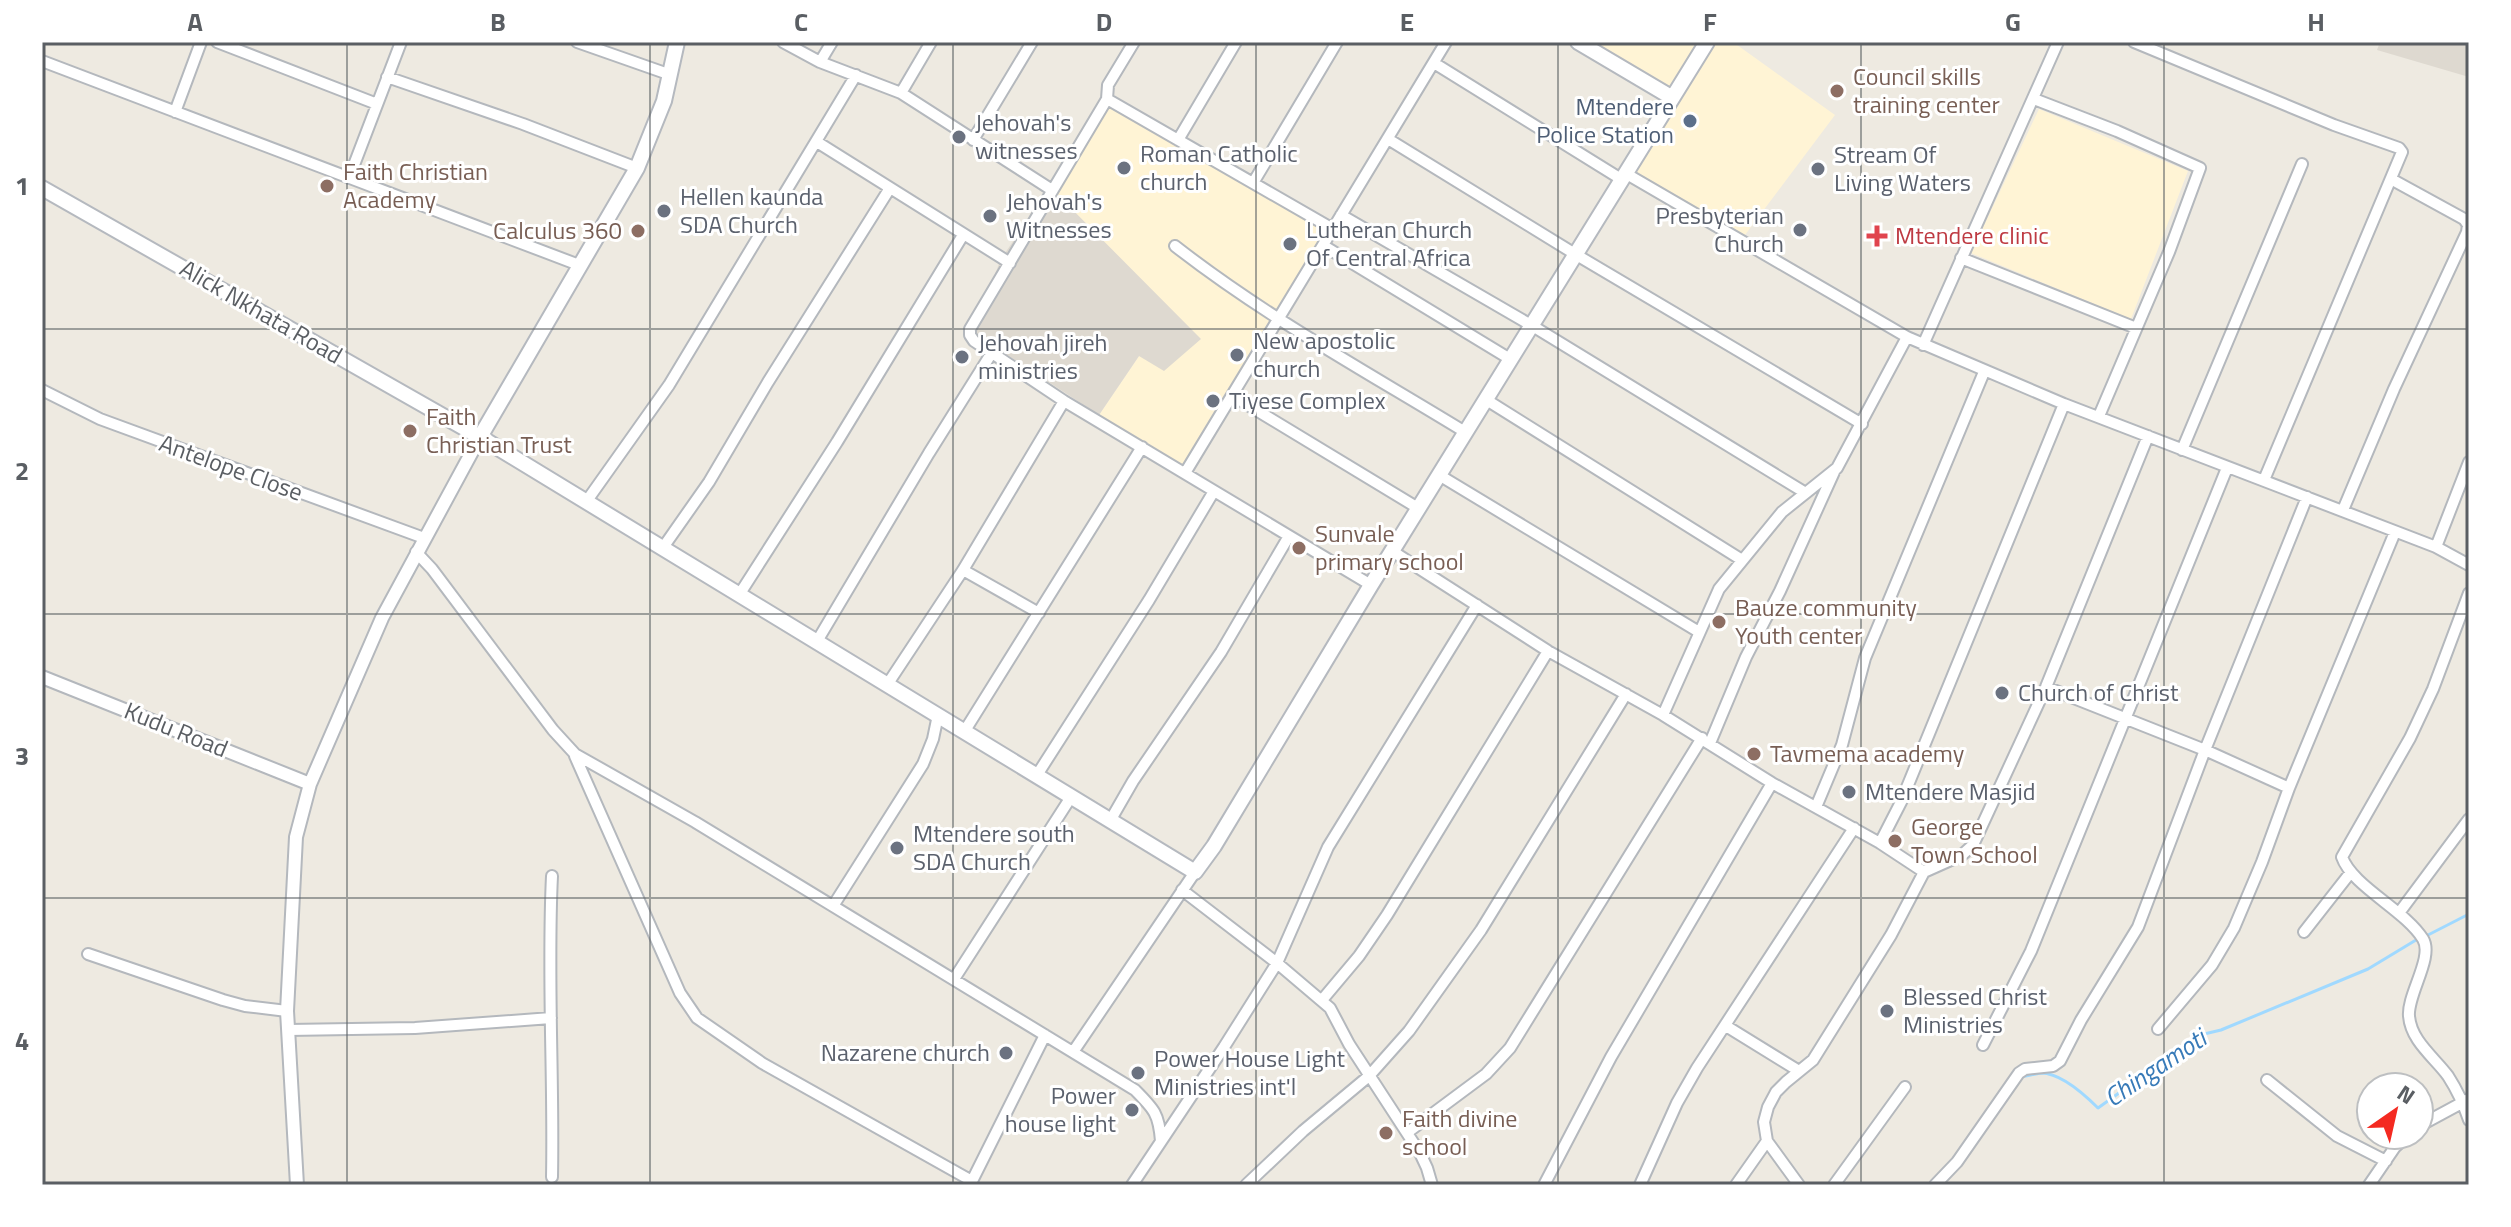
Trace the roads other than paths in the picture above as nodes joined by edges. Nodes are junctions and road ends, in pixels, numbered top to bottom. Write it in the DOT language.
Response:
graph roads {
  1 [pos="201,42"];
  2 [pos="217,42"];
  3 [pos="401,42"];
  4 [pos="577,42"];
  5 [pos="677,42"];
  6 [pos="783,42"];
  7 [pos="832,42"];
  8 [pos="931,42"];
  9 [pos="1032,42"];
  10 [pos="1134,42"];
  11 [pos="1236,42"];
  12 [pos="1337,42"];
  13 [pos="1446,42"];
  14 [pos="1578,42"];
  15 [pos="1707,42"];
  16 [pos="2058,42"];
  17 [pos="2134,42"];
  18 [pos="42,61"];
  19 [pos="820,62"];
  20 [pos="1434,63"];
  21 [pos="671,75"];
  22 [pos="856,75"];
  23 [pos="387,77"];
  24 [pos="901,93"];
  25 [pos="1671,97"];
  26 [pos="1107,99"];
  27 [pos="2034,99"];
  28 [pos="377,104"];
  29 [pos="175,112"];
  30 [pos="1388,139"];
  31 [pos="973,140"];
  32 [pos="1178,140"];
  33 [pos="817,142"];
  34 [pos="2302,164"];
  35 [pos="637,168"];
  36 [pos="1623,176"];
  37 [pos="349,178"];
  38 [pos="2391,179"];
  39 [pos="1253,183"];
  40 [pos="42,188"];
  41 [pos="890,188"];
  42 [pos="1052,190"];
  43 [pos="1341,215"];
  44 [pos="1333,229"];
  45 [pos="963,235"];
  46 [pos="1175,246"];
  47 [pos="1324,246"];
  48 [pos="1575,254"];
  49 [pos="1961,258"];
  50 [pos="1010,263"];
  51 [pos="579,265"];
  52 [pos="1278,321"];
  53 [pos="1531,325"];
  54 [pos="2136,328"];
  55 [pos="1907,337"];
  56 [pos="1923,345"];
  57 [pos="991,354"];
  58 [pos="1510,359"];
  59 [pos="1984,372"];
  60 [pos="42,390"];
  61 [pos="1233,396"];
  62 [pos="1485,399"];
  63 [pos="1064,401"];
  64 [pos="2064,404"];
  65 [pos="2099,416"];
  66 [pos="1862,424"];
  67 [pos="1465,432"];
  68 [pos="2148,436"];
  69 [pos="480,437"];
  70 [pos="1142,447"];
  71 [pos="2182,450"];
  72 [pos="2469,463"];
  73 [pos="2227,468"];
  74 [pos="1834,472"];
  75 [pos="1185,473"];
  76 [pos="1439,475"];
  77 [pos="2264,480"];
  78 [pos="1214,491"];
  79 [pos="1804,492"];
  80 [pos="2307,497"];
  81 [pos="586,502"];
  82 [pos="1418,508"];
  83 [pos="2343,510"];
  84 [pos="2395,532"];
  85 [pos="1289,536"];
  86 [pos="424,538"];
  87 [pos="2436,547"];
  88 [pos="662,549"];
  89 [pos="1392,551"];
  90 [pos="416,552"];
  91 [pos="1742,560"];
  92 [pos="2469,565"];
  93 [pos="963,570"];
  94 [pos="1371,585"];
  95 [pos="2469,593"];
  96 [pos="739,595"];
  97 [pos="1477,605"];
  98 [pos="1039,613"];
  99 [pos="1699,632"];
  100 [pos="816,643"];
  101 [pos="1548,651"];
  102 [pos="42,677"];
  103 [pos="887,685"];
  104 [pos="2046,687"];
  105 [pos="1626,694"];
  106 [pos="938,715"];
  107 [pos="1663,715"];
  108 [pos="2123,719"];
  109 [pos="964,732"];
  110 [pos="1706,740"];
  111 [pos="2205,750"];
  112 [pos="575,754"];
  113 [pos="1037,775"];
  114 [pos="1772,783"];
  115 [pos="310,784"];
  116 [pos="2289,788"];
  117 [pos="1071,797"];
  118 [pos="1816,807"];
  119 [pos="2469,819"];
  120 [pos="1110,821"];
  121 [pos="1854,828"];
  122 [pos="1880,843"];
  123 [pos="1195,872"];
  124 [pos="1924,872"];
  125 [pos="2351,872"];
  126 [pos="552,876"];
  127 [pos="1182,890"];
  128 [pos="833,906"];
  129 [pos="2399,913"];
  130 [pos="2304,932"];
  131 [pos="88,954"];
  132 [pos="1277,963"];
  133 [pos="954,979"];
  134 [pos="1322,1000"];
  135 [pos="287,1011"];
  136 [pos="551,1018"];
  137 [pos="1726,1026"];
  138 [pos="2158,1029"];
  139 [pos="288,1030"];
  140 [pos="1045,1035"];
  141 [pos="1983,1045"];
  142 [pos="1073,1052"];
  143 [pos="1799,1071"];
  144 [pos="1369,1076"];
  145 [pos="2267,1080"];
  146 [pos="1905,1087"];
  147 [pos="2466,1100"];
  148 [pos="2435,1117"];
  149 [pos="2469,1120"];
  150 [pos="1408,1132"];
  151 [pos="1161,1141"];
  152 [pos="1767,1141"];
  153 [pos="2392,1151"];
  154 [pos="2386,1161"];
  155 [pos="552,1177"];
  156 [pos="971,1183"];
  157 [pos="297,1185"];
  158 [pos="1132,1185"];
  159 [pos="1246,1185"];
  160 [pos="1432,1185"];
  161 [pos="1544,1185"];
  162 [pos="1640,1185"];
  163 [pos="1736,1185"];
  164 [pos="1799,1185"];
  165 [pos="1834,1185"];
  166 [pos="1935,1185"];
  167 [pos="2369,1185"];
  1 -- 29 [label="street"];
  2 -- 28 [label="street"];
  3 -- 23 [label="street"];
  4 -- 21 [label="street"];
  5 -- 21 [label="main road"];
  6 -- 19 [label="street"];
  7 -- 19 [label="street"];
  8 -- 24 [label="street"];
  9 -- 31 [label="street"];
  10 -- 26 [label="street"];
  11 -- 32 [label="street"];
  12 -- 39 [label="street"];
  13 -- 20 [label="street"];
  14 -- 25 [label="main road"];
  15 -- 25 [label="main road"];
  16 -- 27 [label="street"];
  17 -- 38 [label="street"];
  18 -- 29 [label="street"];
  19 -- 22 [label="street"];
  20 -- 30 [label="street"];
  20 -- 36 [label="street"];
  21 -- 35 [label="main road"];
  22 -- 24 [label="street"];
  22 -- 33 [label="street"];
  23 -- 28 [label="street"];
  23 -- 35 [label="street"];
  24 -- 31 [label="street"];
  25 -- 36 [label="main road"];
  26 -- 32 [label="street"];
  26 -- 42 [label="street"];
  27 -- 49 [label="street"];
  27 -- 54 [label="street"];
  28 -- 37 [label="street"];
  29 -- 37 [label="street"];
  30 -- 43 [label="street"];
  30 -- 48 [label="street"];
  31 -- 42 [label="street"];
  32 -- 39 [label="street"];
  33 -- 41 [label="street"];
  33 -- 81 [label="street"];
  34 -- 71 [label="street"];
  35 -- 51 [label="main road"];
  36 -- 48 [label="main road"];
  36 -- 55 [label="street"];
  37 -- 51 [label="street"];
  38 -- 77 [label="street"];
  38 -- 83 [label="street"];
  39 -- 44 [label="street"];
  40 -- 69 [label="main road, Alick Nkhata Road"];
  41 -- 45 [label="street"];
  41 -- 88 [label="street"];
  42 -- 50 [label="street"];
  43 -- 44 [label="street"];
  43 -- 53 [label="street"];
  44 -- 47 [label="street"];
  45 -- 50 [label="street"];
  45 -- 96 [label="street"];
  46 -- 52 [label="street"];
  47 -- 52 [label="street"];
  47 -- 58 [label="street"];
  48 -- 53 [label="main road"];
  48 -- 66 [label="street"];
  49 -- 54 [label="street"];
  49 -- 56 [label="street"];
  50 -- 57 [label="street"];
  51 -- 69 [label="main road"];
  52 -- 61 [label="street"];
  52 -- 67 [label="street"];
  53 -- 58 [label="main road"];
  53 -- 79 [label="street"];
  54 -- 65 [label="street"];
  55 -- 56 [label="street"];
  55 -- 66 [label="street"];
  56 -- 59 [label="street"];
  57 -- 63 [label="street"];
  57 -- 100 [label="street"];
  58 -- 62 [label="main road"];
  59 -- 64 [label="street"];
  59 -- 118 [label="street"];
  60 -- 86 [label="street, Antelope Close"];
  61 -- 75 [label="street"];
  61 -- 82 [label="street"];
  62 -- 67 [label="main road"];
  62 -- 91 [label="street"];
  63 -- 70 [label="street"];
  63 -- 93 [label="street"];
  64 -- 65 [label="street"];
  64 -- 122 [label="street"];
  65 -- 68 [label="street"];
  66 -- 74 [label="street"];
  67 -- 76 [label="main road"];
  68 -- 71 [label="street"];
  68 -- 104 [label="street"];
  69 -- 81 [label="main road, Alick Nkhata Road"];
  69 -- 86 [label="street"];
  70 -- 75 [label="street"];
  70 -- 98 [label="street"];
  71 -- 73 [label="street"];
  72 -- 87 [label="street"];
  73 -- 77 [label="street"];
  73 -- 108 [label="street"];
  74 -- 79 [label="street"];
  74 -- 110 [label="street"];
  75 -- 78 [label="street"];
  76 -- 82 [label="main road"];
  76 -- 99 [label="street"];
  77 -- 80 [label="street"];
  78 -- 85 [label="street"];
  78 -- 113 [label="street"];
  79 -- 91 [label="street"];
  80 -- 83 [label="street"];
  80 -- 111 [label="street"];
  81 -- 88 [label="main road, Alick Nkhata Road"];
  82 -- 89 [label="main road"];
  83 -- 84 [label="street"];
  84 -- 87 [label="street"];
  84 -- 116 [label="street"];
  85 -- 94 [label="street"];
  85 -- 120 [label="street"];
  86 -- 90 [label="street"];
  87 -- 92 [label="street"];
  88 -- 96 [label="main road, Alick Nkhata Road"];
  89 -- 94 [label="main road"];
  89 -- 97 [label="street"];
  90 -- 112 [label="street"];
  90 -- 115 [label="street"];
  91 -- 99 [label="street"];
  93 -- 98 [label="street"];
  93 -- 103 [label="street"];
  94 -- 123 [label="main road"];
  95 -- 125 [label="street"];
  96 -- 100 [label="main road, Alick Nkhata Road"];
  97 -- 101 [label="street"];
  97 -- 132 [label="street"];
  98 -- 109 [label="street"];
  99 -- 107 [label="street"];
  100 -- 103 [label="main road, Alick Nkhata Road"];
  101 -- 105 [label="street"];
  101 -- 134 [label="street"];
  102 -- 115 [label="street, Kudu Road"];
  103 -- 106 [label="main road, Alick Nkhata Road"];
  104 -- 108 [label="street"];
  104 -- 124 [label="street"];
  105 -- 107 [label="street"];
  105 -- 144 [label="street"];
  106 -- 109 [label="main road, Alick Nkhata Road"];
  106 -- 128 [label="street"];
  107 -- 110 [label="street"];
  108 -- 111 [label="street"];
  108 -- 141 [label="street"];
  109 -- 113 [label="main road, Alick Nkhata Road"];
  110 -- 114 [label="street"];
  110 -- 150 [label="street"];
  111 -- 116 [label="street"];
  111 -- 166 [label="street"];
  112 -- 128 [label="street"];
  112 -- 156 [label="street"];
  113 -- 117 [label="main road, Alick Nkhata Road"];
  114 -- 118 [label="street"];
  114 -- 161 [label="street"];
  115 -- 135 [label="street"];
  116 -- 138 [label="street"];
  117 -- 120 [label="main road, Alick Nkhata Road"];
  117 -- 133 [label="street"];
  118 -- 121 [label="street"];
  119 -- 129 [label="street"];
  120 -- 123 [label="main road, Alick Nkhata Road"];
  121 -- 122 [label="street"];
  121 -- 137 [label="street"];
  122 -- 124 [label="street"];
  123 -- 127 [label="street"];
  124 -- 143 [label="street"];
  125 -- 129 [label="street"];
  125 -- 130 [label="street"];
  126 -- 136 [label="street"];
  127 -- 132 [label="street"];
  127 -- 142 [label="street"];
  128 -- 133 [label="street"];
  129 -- 147 [label="street"];
  131 -- 135 [label="street"];
  132 -- 134 [label="street"];
  132 -- 151 [label="street"];
  133 -- 140 [label="street"];
  134 -- 144 [label="street"];
  135 -- 139 [label="street"];
  136 -- 139 [label="street"];
  136 -- 155 [label="street"];
  137 -- 143 [label="street"];
  137 -- 162 [label="street"];
  139 -- 157 [label="street"];
  140 -- 142 [label="street"];
  140 -- 156 [label="street"];
  142 -- 151 [label="street"];
  143 -- 152 [label="street"];
  144 -- 150 [label="street"];
  144 -- 159 [label="street"];
  145 -- 154 [label="street"];
  146 -- 165 [label="street"];
  147 -- 148 [label="street"];
  147 -- 149 [label="street"];
  150 -- 160 [label="street"];
  151 -- 158 [label="street"];
  152 -- 163 [label="street"];
  152 -- 164 [label="street"];
  153 -- 154 [label="street"];
  154 -- 167 [label="street"];
}
